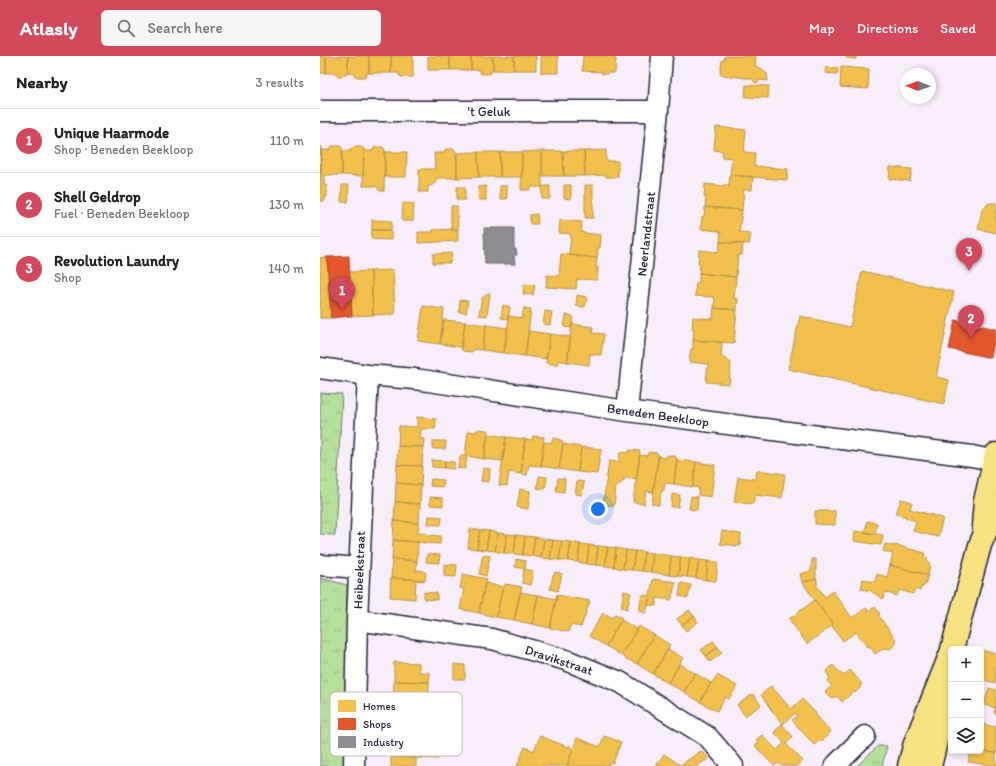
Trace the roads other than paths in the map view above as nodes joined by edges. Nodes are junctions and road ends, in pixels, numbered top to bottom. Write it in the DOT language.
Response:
graph roads {
  1 [pos="662,56"];
  2 [pos="320,111"];
  3 [pos="658,111"];
  4 [pos="320,368"];
  5 [pos="368,375"];
  6 [pos="627,411"];
  7 [pos="995,459"];
  8 [pos="996,507"];
  9 [pos="980,545"];
  10 [pos="320,565"];
  11 [pos="359,568"];
  12 [pos="357,620"];
  13 [pos="953,646"];
  14 [pos="948,661"];
  15 [pos="948,671"];
  16 [pos="356,692"];
  17 [pos="865,736"];
  18 [pos="354,756"];
  19 [pos="354,766"];
  20 [pos="733,766"];
  21 [pos="835,766"];
  22 [pos="909,766"];
  23 [pos="930,766"];
  1 -- 3 [label="street, Neerlandstraat"];
  2 -- 3 [label="street, 't Geluk"];
  3 -- 6 [label="street, Neerlandstraat"];
  4 -- 5 [label="street, Beneden Beekloop"];
  5 -- 6 [label="street, Beneden Beekloop"];
  5 -- 11 [label="street, Heibeekstraat"];
  6 -- 7 [label="street, Beneden Beekloop"];
  7 -- 9 [label="main road"];
  8 -- 9 [label="main road"];
  9 -- 13 [label="main road"];
  10 -- 11 [label="street"];
  11 -- 12 [label="street, Heibeekstraat"];
  12 -- 16 [label="street, Heibeekstraat"];
  12 -- 20 [label="street, Dravikstraat"];
  14 -- 22 [label="main road"];
  15 -- 23 [label="main road"];
  17 -- 21 [label="street"];
  18 -- 19 [label="street, Heibeekstraat"];
}
